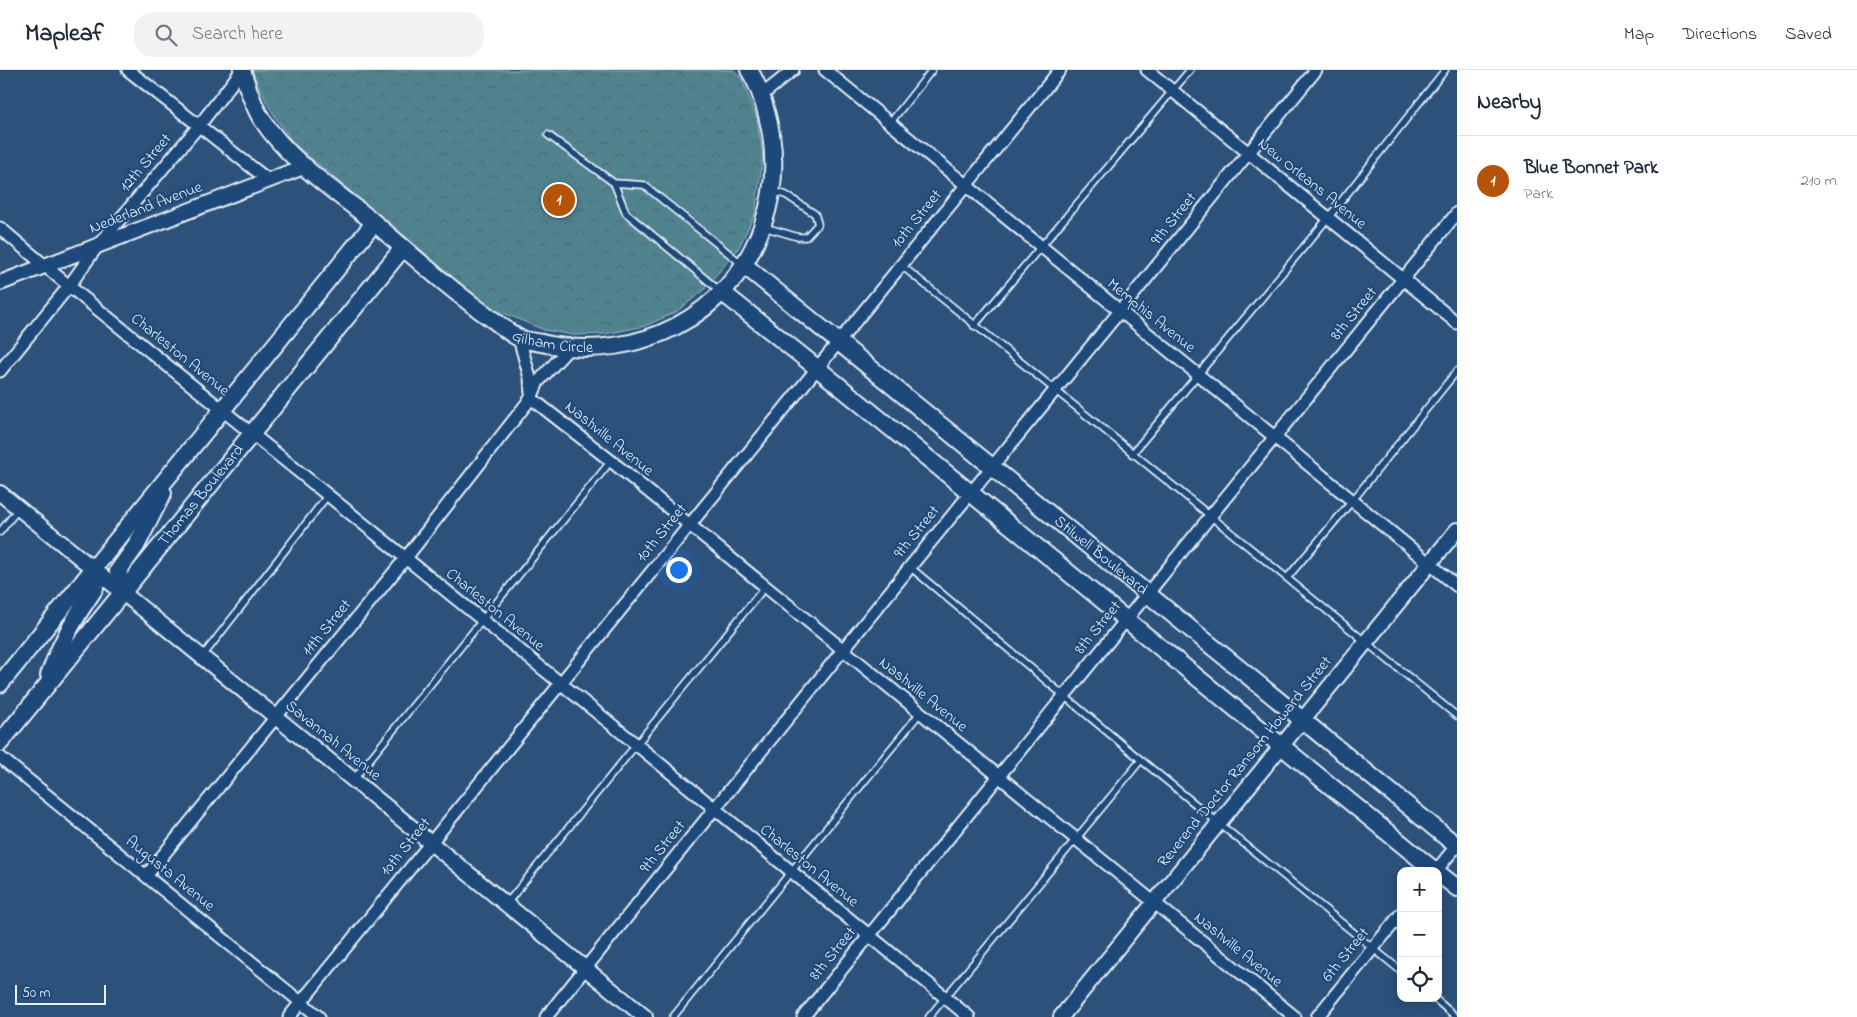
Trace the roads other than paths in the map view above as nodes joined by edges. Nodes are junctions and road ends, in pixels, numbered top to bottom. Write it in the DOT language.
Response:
graph roads {
  1 [pos="128,70"];
  2 [pos="242,70"];
  3 [pos="749,70"];
  4 [pos="793,70"];
  5 [pos="825,70"];
  6 [pos="932,70"];
  7 [pos="1060,70"];
  8 [pos="1147,70"];
  9 [pos="1190,70"];
  10 [pos="1316,70"];
  11 [pos="1445,70"];
  12 [pos="1173,91"];
  13 [pos="762,95"];
  14 [pos="890,123"];
  15 [pos="198,127"];
  16 [pos="548,135"];
  17 [pos="1248,153"];
  18 [pos="306,166"];
  19 [pos="268,180"];
  20 [pos="614,183"];
  21 [pos="966,185"];
  22 [pos="772,190"];
  23 [pos="1457,213"];
  24 [pos="1328,218"];
  25 [pos="374,223"];
  26 [pos="762,226"];
  27 [pos="0,228"];
  28 [pos="99,244"];
  29 [pos="1042,247"];
  30 [pos="403,248"];
  31 [pos="45,265"];
  32 [pos="744,265"];
  33 [pos="901,265"];
  34 [pos="1403,279"];
  35 [pos="0,283"];
  36 [pos="69,286"];
  37 [pos="723,293"];
  38 [pos="1120,311"];
  39 [pos="1457,324"];
  40 [pos="974,326"];
  41 [pos="519,338"];
  42 [pos="838,342"];
  43 [pos="569,348"];
  44 [pos="817,368"];
  45 [pos="0,371"];
  46 [pos="1457,371"];
  47 [pos="1199,376"];
  48 [pos="1055,391"];
  49 [pos="531,398"];
  50 [pos="223,410"];
  51 [pos="252,433"];
  52 [pos="1275,437"];
  53 [pos="1132,454"];
  54 [pos="611,461"];
  55 [pos="992,468"];
  56 [pos="172,473"];
  57 [pos="0,492"];
  58 [pos="971,493"];
  59 [pos="328,495"];
  60 [pos="1353,500"];
  61 [pos="19,508"];
  62 [pos="1210,516"];
  63 [pos="689,525"];
  64 [pos="1457,530"];
  65 [pos="0,532"];
  66 [pos="405,559"];
  67 [pos="1429,564"];
  68 [pos="910,567"];
  69 [pos="94,568"];
  70 [pos="1287,578"];
  71 [pos="1457,586"];
  72 [pos="765,587"];
  73 [pos="123,592"];
  74 [pos="1147,594"];
  75 [pos="1126,619"];
  76 [pos="482,620"];
  77 [pos="1365,641"];
  78 [pos="843,650"];
  79 [pos="202,657"];
  80 [pos="560,683"];
  81 [pos="0,684"];
  82 [pos="44,689"];
  83 [pos="1064,696"];
  84 [pos="920,713"];
  85 [pos="1457,716"];
  86 [pos="276,717"];
  87 [pos="1302,719"];
  88 [pos="0,743"];
  89 [pos="637,745"];
  90 [pos="1281,745"];
  91 [pos="0,757"];
  92 [pos="1142,760"];
  93 [pos="998,777"];
  94 [pos="353,780"];
  95 [pos="715,809"];
  96 [pos="1218,823"];
  97 [pos="1075,839"];
  98 [pos="430,843"];
  99 [pos="1457,846"];
  100 [pos="1431,867"];
  101 [pos="1441,867"];
  102 [pos="791,872"];
  103 [pos="146,876"];
  104 [pos="1442,876"];
  105 [pos="1457,888"];
  106 [pos="1153,903"];
  107 [pos="506,904"];
  108 [pos="1397,919"];
  109 [pos="869,936"];
  110 [pos="1373,948"];
  111 [pos="1397,968"];
  112 [pos="585,969"];
  113 [pos="945,998"];
  114 [pos="301,1002"];
  115 [pos="1439,1002"];
  116 [pos="1449,1011"];
  117 [pos="289,1017"];
  118 [pos="320,1017"];
  119 [pos="546,1017"];
  120 [pos="644,1017"];
  121 [pos="673,1017"];
  122 [pos="803,1017"];
  123 [pos="930,1017"];
  124 [pos="969,1017"];
  125 [pos="1061,1017"];
  126 [pos="1295,1017"];
  127 [pos="1317,1017"];
  128 [pos="1444,1017"];
  129 [pos="1456,1017"];
  1 -- 15 [label="street"];
  2 -- 15 [label="street, 12th Street"];
  2 -- 18 [label="main road, Gilham Circle"];
  3 -- 13 [label="main road, Gilham Circle"];
  4 -- 13 [label="street"];
  5 -- 14 [label="street, Memphis Avenue"];
  6 -- 14 [label="lane"];
  7 -- 21 [label="street, 10th Street"];
  8 -- 12 [label="street, New Orleans Avenue"];
  9 -- 12 [label="lane"];
  10 -- 17 [label="street, 9th Street"];
  11 -- 24 [label="lane"];
  12 -- 17 [label="street, New Orleans Avenue"];
  12 -- 29 [label="lane"];
  13 -- 22 [label="main road, Gilham Circle"];
  14 -- 21 [label="street, Memphis Avenue"];
  15 -- 19 [label="street"];
  15 -- 28 [label="street, 12th Street"];
  16 -- 20 [label="lane"];
  17 -- 24 [label="street, New Orleans Avenue"];
  17 -- 38 [label="street, 9th Street"];
  18 -- 19 [label="street, Nederland Avenue"];
  18 -- 25 [label="main road, Gilham Circle"];
  19 -- 28 [label="street, Nederland Avenue"];
  20 -- 32 [label="lane"];
  20 -- 37 [label="lane"];
  21 -- 29 [label="street, Memphis Avenue"];
  21 -- 33 [label="street, 10th Street"];
  22 -- 26 [label="main road, Gilham Circle"];
  22 -- 26 [label="lane"];
  23 -- 34 [label="street, 8th Street"];
  24 -- 34 [label="street, New Orleans Avenue"];
  24 -- 47 [label="lane"];
  25 -- 30 [label="main road, Gilham Circle"];
  25 -- 50 [label="main road"];
  26 -- 32 [label="main road, Gilham Circle"];
  27 -- 31 [label="street, Charleston Avenue"];
  28 -- 31 [label="street, Nederland Avenue"];
  28 -- 36 [label="street, 12th Street"];
  29 -- 38 [label="street, Memphis Avenue"];
  29 -- 40 [label="lane"];
  30 -- 41 [label="main road, Gilham Circle"];
  30 -- 51 [label="main road, Thomas Boulevard"];
  31 -- 35 [label="street, Nederland Avenue"];
  31 -- 36 [label="street, Charleston Avenue"];
  32 -- 37 [label="main road, Gilham Circle"];
  32 -- 42 [label="main road, Stilwell Boulevard"];
  33 -- 40 [label="lane"];
  33 -- 42 [label="street, 10th Street"];
  34 -- 39 [label="street, New Orleans Avenue"];
  34 -- 52 [label="street, 8th Street"];
  36 -- 45 [label="street, 12th Street"];
  36 -- 50 [label="street, Charleston Avenue"];
  37 -- 43 [label="main road, Gilham Circle"];
  37 -- 44 [label="main road, Stilwell Boulevard"];
  38 -- 47 [label="street, Memphis Avenue"];
  38 -- 48 [label="street, 9th Street"];
  40 -- 48 [label="lane"];
  41 -- 43 [label="main road, Gilham Circle"];
  41 -- 49 [label="street"];
  42 -- 44 [label="street, 10th Street"];
  42 -- 55 [label="main road, Stilwell Boulevard"];
  43 -- 49 [label="street, 11th Street"];
  44 -- 58 [label="main road, Stilwell Boulevard"];
  44 -- 63 [label="street, 10th Street"];
  46 -- 60 [label="lane"];
  47 -- 52 [label="street, Memphis Avenue"];
  47 -- 53 [label="lane"];
  48 -- 53 [label="lane"];
  48 -- 55 [label="street, 9th Street"];
  49 -- 54 [label="street, Nashville Avenue"];
  49 -- 66 [label="street, 11th Street"];
  50 -- 51 [label="street, Charleston Avenue"];
  50 -- 56 [label="main road"];
  51 -- 59 [label="street, Charleston Avenue"];
  51 -- 73 [label="main road, Thomas Boulevard"];
  52 -- 60 [label="street, Memphis Avenue"];
  52 -- 62 [label="street, 8th Street"];
  53 -- 62 [label="lane"];
  54 -- 63 [label="street, Nashville Avenue"];
  54 -- 76 [label="lane"];
  55 -- 58 [label="street, 9th Street"];
  55 -- 74 [label="main road, Stilwell Boulevard"];
  56 -- 69 [label="main road"];
  56 -- 73 [label="main road"];
  57 -- 61 [label="street, Savannah Avenue"];
  58 -- 68 [label="street, 9th Street"];
  58 -- 75 [label="main road, Stilwell Boulevard"];
  59 -- 66 [label="street, Charleston Avenue"];
  59 -- 79 [label="lane"];
  60 -- 67 [label="street, Memphis Avenue"];
  60 -- 70 [label="lane"];
  61 -- 65 [label="lane"];
  61 -- 69 [label="street, Savannah Avenue"];
  62 -- 70 [label="lane"];
  62 -- 74 [label="street, 8th Street"];
  63 -- 72 [label="street, Nashville Avenue"];
  63 -- 80 [label="street, 10th Street"];
  64 -- 67 [label="street, Reverend Doctor Ransom Howard Street"];
  66 -- 76 [label="street, Charleston Avenue"];
  66 -- 86 [label="street, 11th Street"];
  67 -- 71 [label="street, Memphis Avenue"];
  67 -- 77 [label="street, Reverend Doctor Ransom Howard Street"];
  68 -- 78 [label="street, 9th Street"];
  68 -- 83 [label="lane"];
  69 -- 73 [label="street, Savannah Avenue"];
  69 -- 81 [label="main road"];
  69 -- 82 [label="main road"];
  70 -- 77 [label="lane"];
  72 -- 78 [label="street, Nashville Avenue"];
  72 -- 89 [label="lane"];
  73 -- 79 [label="street, Savannah Avenue"];
  73 -- 82 [label="main road, Thomas Boulevard"];
  74 -- 75 [label="street, 8th Street"];
  74 -- 87 [label="main road, Stilwell Boulevard"];
  75 -- 83 [label="street, 8th Street"];
  75 -- 90 [label="main road, Stilwell Boulevard"];
  76 -- 80 [label="street, Charleston Avenue"];
  76 -- 94 [label="lane"];
  77 -- 85 [label="lane"];
  77 -- 87 [label="street, Reverend Doctor Ransom Howard Street"];
  78 -- 84 [label="street, Nashville Avenue"];
  78 -- 95 [label="street, 9th Street"];
  79 -- 86 [label="street, Savannah Avenue"];
  80 -- 89 [label="street, Charleston Avenue"];
  80 -- 98 [label="street, 10th Street"];
  82 -- 88 [label="main road, Thomas Boulevard"];
  83 -- 92 [label="lane"];
  83 -- 93 [label="street, 8th Street"];
  84 -- 93 [label="street, Nashville Avenue"];
  84 -- 102 [label="lane"];
  86 -- 94 [label="street, Savannah Avenue"];
  86 -- 103 [label="street, 11th Street"];
  87 -- 90 [label="street, Reverend Doctor Ransom Howard Street"];
  87 -- 99 [label="main road, Stilwell Boulevard"];
  89 -- 95 [label="street, Charleston Avenue"];
  89 -- 107 [label="lane"];
  90 -- 96 [label="street, Reverend Doctor Ransom Howard Street"];
  90 -- 100 [label="main road, Stilwell Boulevard"];
  91 -- 103 [label="street, Augusta Avenue"];
  92 -- 96 [label="lane"];
  92 -- 97 [label="lane"];
  93 -- 97 [label="street, Nashville Avenue"];
  93 -- 109 [label="street, 8th Street"];
  94 -- 98 [label="street, Savannah Avenue"];
  95 -- 102 [label="street, Charleston Avenue"];
  95 -- 112 [label="street, 9th Street"];
  96 -- 106 [label="street, Reverend Doctor Ransom Howard Street"];
  96 -- 110 [label="lane"];
  97 -- 106 [label="street, Nashville Avenue"];
  97 -- 113 [label="lane"];
  98 -- 107 [label="street, Savannah Avenue"];
  98 -- 114 [label="street, 10th Street"];
  99 -- 101 [label="street"];
  102 -- 109 [label="street, Charleston Avenue"];
  102 -- 121 [label="lane"];
  103 -- 114 [label="street, Augusta Avenue"];
  104 -- 105 [label="main road, Stilwell Boulevard"];
  106 -- 125 [label="street, Reverend Doctor Ransom Howard Street"];
  106 -- 126 [label="street, Nashville Avenue"];
  107 -- 112 [label="street, Savannah Avenue"];
  108 -- 110 [label="street, 6th Street"];
  109 -- 113 [label="street, Charleston Avenue"];
  109 -- 122 [label="street, 8th Street"];
  110 -- 111 [label="lane"];
  110 -- 127 [label="street, 6th Street"];
  112 -- 119 [label="street, 9th Street"];
  112 -- 120 [label="street, Savannah Avenue"];
  113 -- 123 [label="lane"];
  113 -- 124 [label="street, Charleston Avenue"];
  114 -- 117 [label="street, 10th Street"];
  114 -- 118 [label="street, Augusta Avenue"];
  115 -- 116 [label="lane"];
  116 -- 128 [label="lane"];
  116 -- 129 [label="lane"];
}
